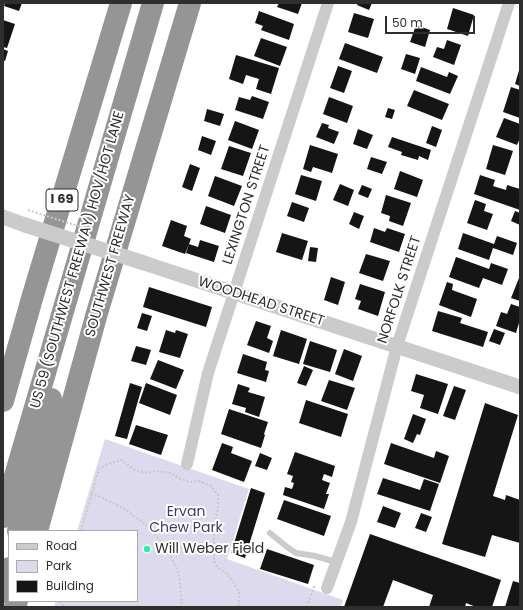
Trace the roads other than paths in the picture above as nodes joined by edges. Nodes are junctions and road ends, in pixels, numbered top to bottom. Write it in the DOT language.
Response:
graph roads {
  1 [pos="121,3"];
  2 [pos="153,3"];
  3 [pos="190,3"];
  4 [pos="328,3"];
  5 [pos="509,3"];
  6 [pos="107,162"];
  7 [pos="3,217"];
  8 [pos="234,294"];
  9 [pos="397,346"];
  10 [pos="520,387"];
  11 [pos="3,401"];
  12 [pos="187,464"];
  13 [pos="3,480"];
  14 [pos="3,516"];
  15 [pos="18,530"];
  16 [pos="36,530"];
  17 [pos="270,533"];
  18 [pos="336,562"];
  19 [pos="8,572"];
  20 [pos="327,588"];
  21 [pos="3,592"];
  1 -- 11 [label="highway, I 69"];
  2 -- 6 [label="highway, US 59 (SOUTHWEST FREEWAY) HOV/HOT LANE"];
  3 -- 16 [label="highway, SOUTHWEST FREEWAY"];
  4 -- 8 [label="street, LEXINGTON STREET"];
  5 -- 9 [label="street, NORFOLK STREET"];
  6 -- 13 [label="highway"];
  6 -- 14 [label="highway, US 59 (SOUTHWEST FREEWAY) HOV/HOT LANE"];
  6 -- 15 [label="highway"];
  7 -- 8 [label="street, WOODHEAD STREET, bridge"];
  8 -- 9 [label="street, WOODHEAD STREET"];
  8 -- 12 [label="street, LEXINGTON STREET"];
  9 -- 10 [label="street, WOODHEAD STREET"];
  9 -- 18 [label="street, NORFOLK STREET"];
  17 -- 18 [label="lane"];
  18 -- 20 [label="street, NORFOLK STREET"];
  19 -- 21 [label="highway"];
}
